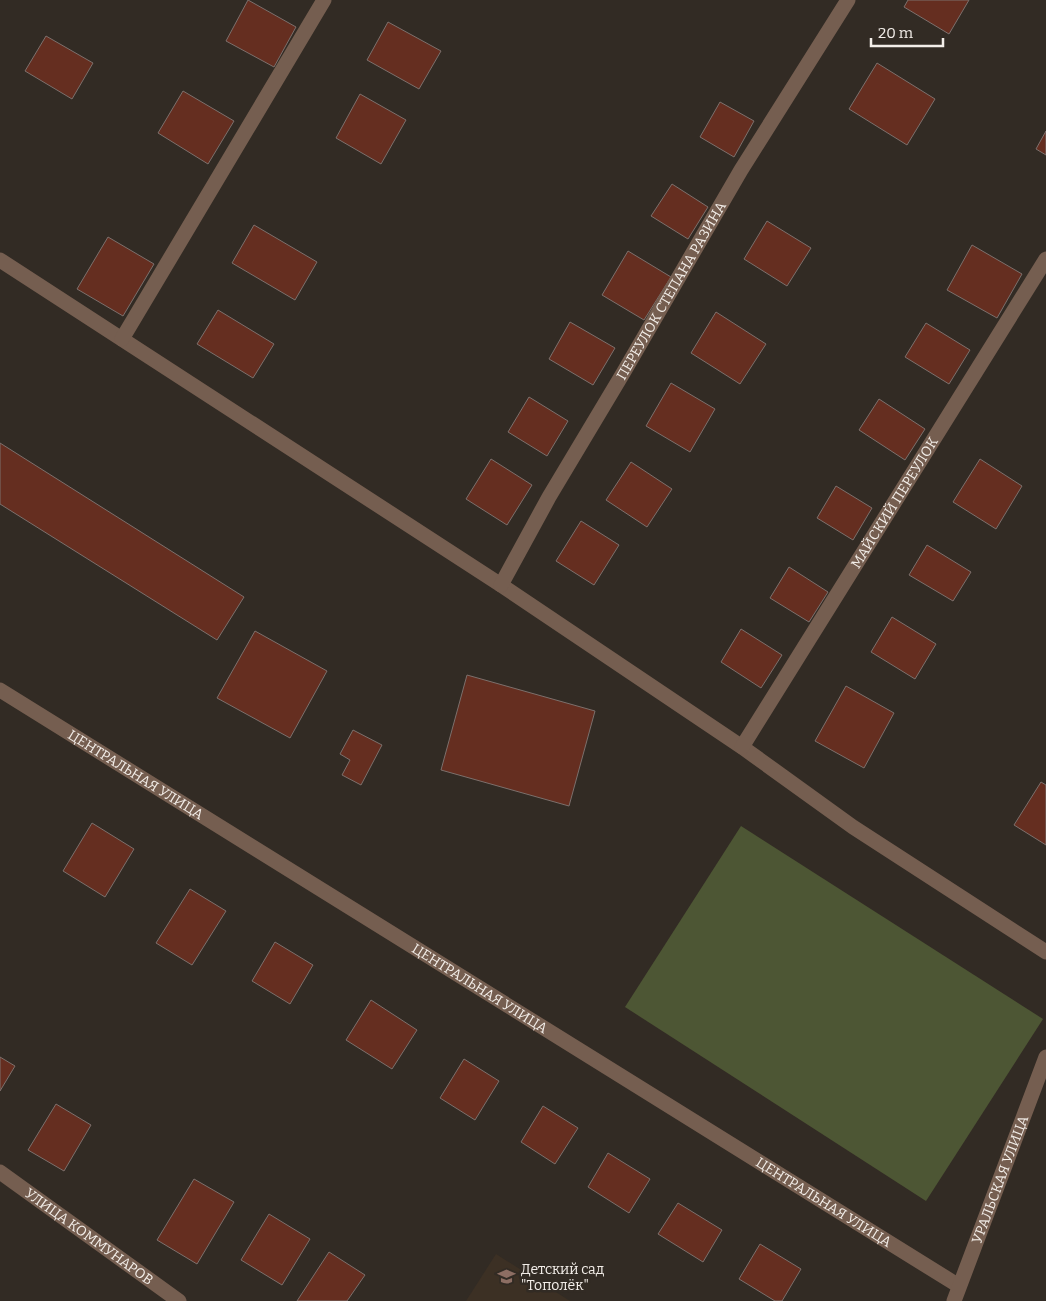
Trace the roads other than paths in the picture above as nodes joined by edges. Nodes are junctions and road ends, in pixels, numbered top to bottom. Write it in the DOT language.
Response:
graph roads {
  1 [pos="324,0"];
  2 [pos="848,0"];
  3 [pos="1046,259"];
  4 [pos="0,260"];
  5 [pos="122,339"];
  6 [pos="501,585"];
  7 [pos="0,690"];
  8 [pos="742,747"];
  9 [pos="1046,952"];
  10 [pos="1046,1057"];
  11 [pos="0,1172"];
  12 [pos="959,1286"];
  13 [pos="178,1301"];
  14 [pos="954,1301"];
  1 -- 5 [label="street"];
  2 -- 6 [label="street, ПЕРЕУЛОК СТЕПАНА РАЗИНА"];
  3 -- 8 [label="street, МАЙСКИЙ ПЕРЕУЛОК"];
  4 -- 5 [label="street"];
  5 -- 6 [label="street"];
  6 -- 8 [label="street"];
  7 -- 12 [label="street, ЦЕНТРАЛЬНАЯ УЛИЦА"];
  8 -- 9 [label="street"];
  10 -- 12 [label="street, УРАЛЬСКАЯ УЛИЦА"];
  11 -- 13 [label="street, УЛИЦА КОММУНАРОВ"];
  12 -- 14 [label="street, УРАЛЬСКАЯ УЛИЦА"];
}
